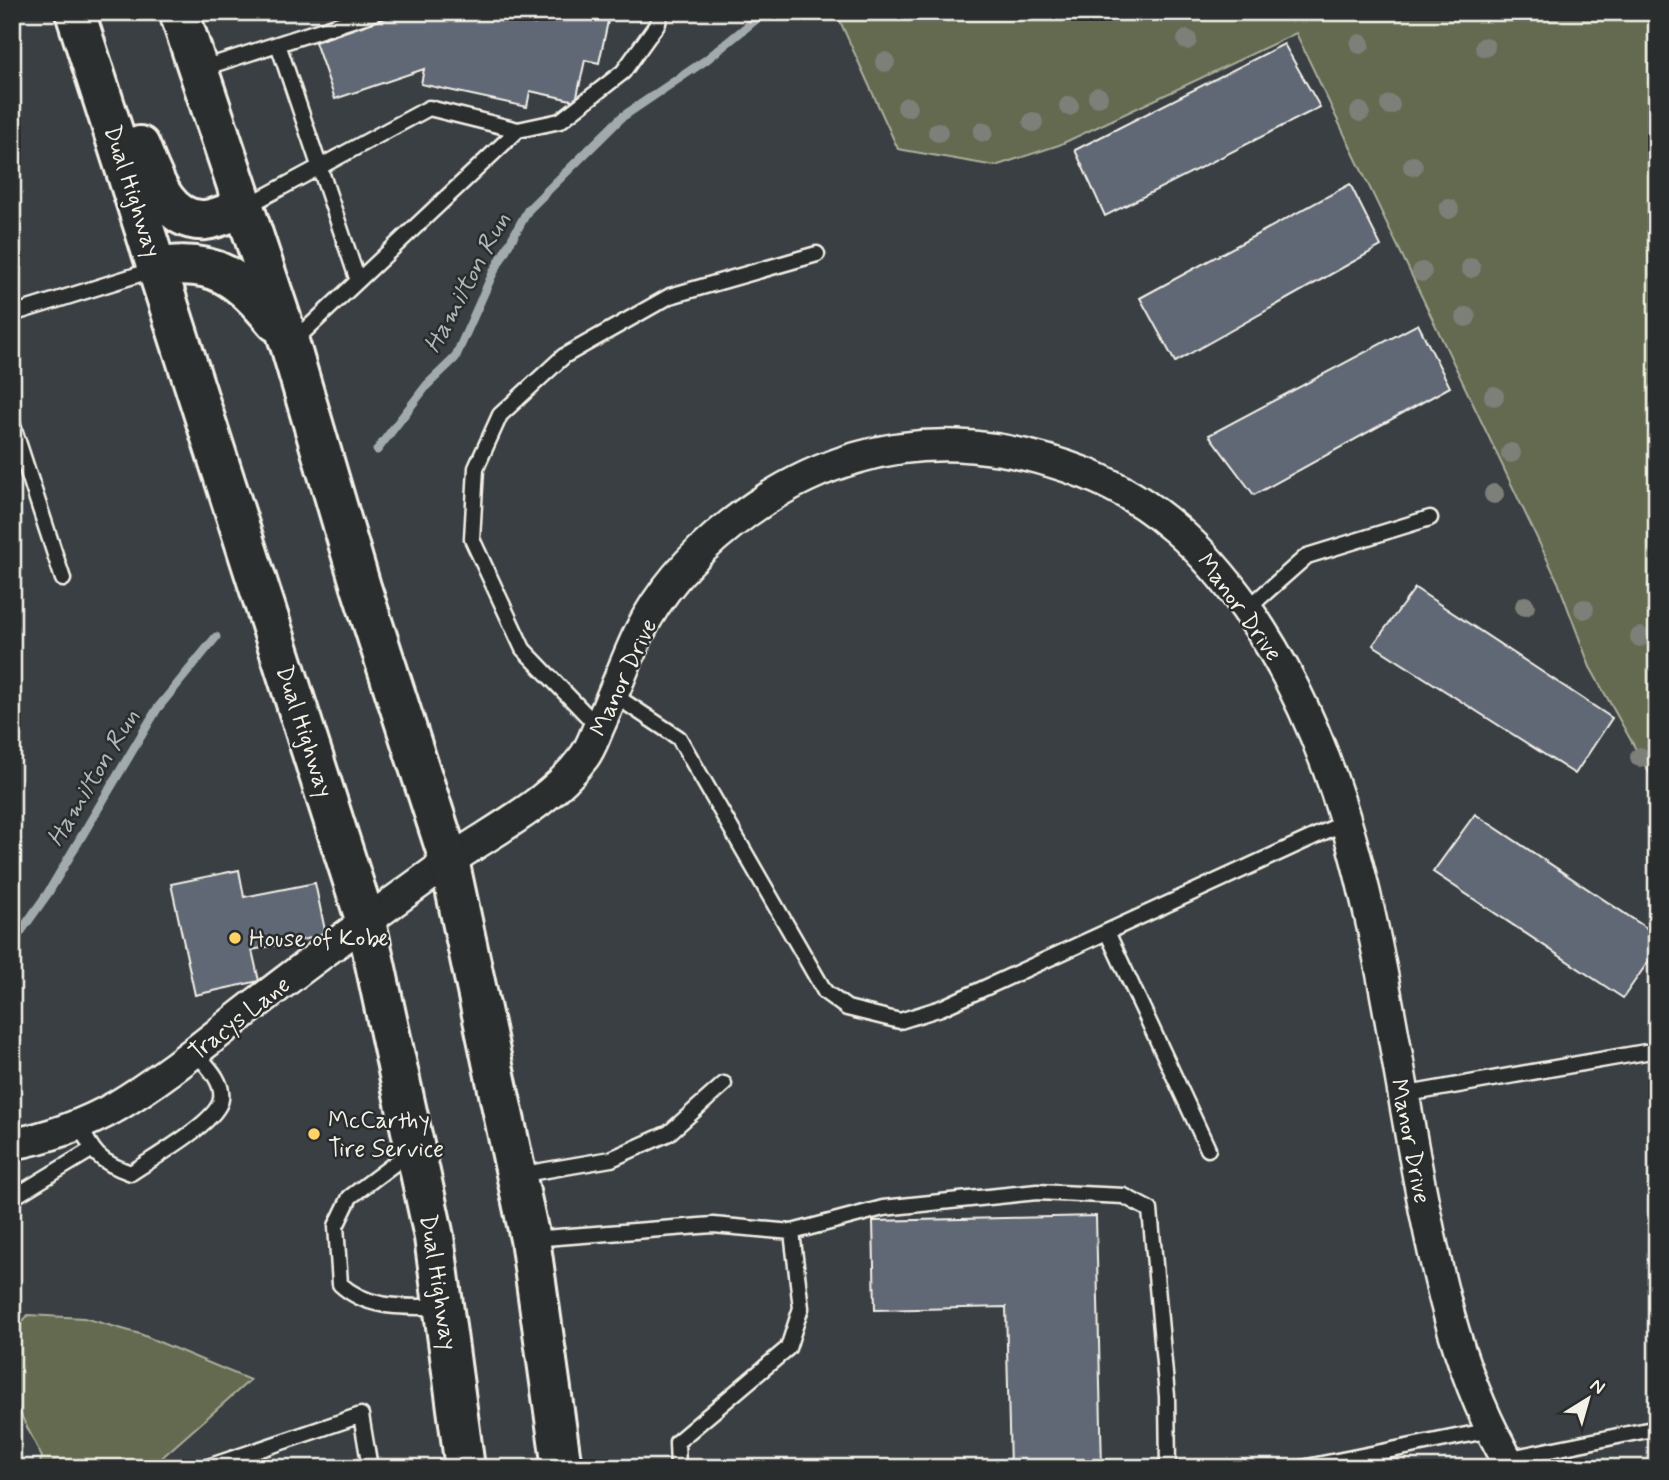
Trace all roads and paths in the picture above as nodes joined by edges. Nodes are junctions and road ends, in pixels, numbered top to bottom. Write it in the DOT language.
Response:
graph roads {
  1 [pos="75,12"];
  2 [pos="83,12"];
  3 [pos="179,12"];
  4 [pos="377,12"];
  5 [pos="660,12"];
  6 [pos="278,44"];
  7 [pos="200,69"];
  8 [pos="518,130"];
  9 [pos="319,167"];
  10 [pos="242,208"];
  11 [pos="817,254"];
  12 [pos="157,268"];
  13 [pos="358,281"];
  14 [pos="12,314"];
  15 [pos="287,339"];
  16 [pos="12,423"];
  17 [pos="1430,518"];
  18 [pos="63,579"];
  19 [pos="1247,609"];
  20 [pos="614,695"];
  21 [pos="598,727"];
  22 [pos="1348,821"];
  23 [pos="449,860"];
  24 [pos="366,922"];
  25 [pos="1107,932"];
  26 [pos="1657,1050"];
  27 [pos="195,1053"];
  28 [pos="724,1084"];
  29 [pos="1402,1094"];
  30 [pos="79,1123"];
  31 [pos="12,1144"];
  32 [pos="415,1149"];
  33 [pos="1208,1149"];
  34 [pos="91,1150"];
  35 [pos="517,1175"];
  36 [pos="12,1198"];
  37 [pos="792,1233"];
  38 [pos="530,1239"];
  39 [pos="444,1307"];
  40 [pos="1657,1428"];
  41 [pos="1490,1430"];
  42 [pos="1509,1463"];
  43 [pos="205,1468"];
  44 [pos="370,1468"];
  45 [pos="465,1468"];
  46 [pos="562,1468"];
  47 [pos="678,1468"];
  48 [pos="1168,1468"];
  49 [pos="1302,1468"];
  1 -- 12 [label="main road, Dual Highway"];
  2 -- 10 [label="main road"];
  3 -- 7 [label="main road"];
  4 -- 6 [label="lane"];
  5 -- 8 [label="lane"];
  6 -- 7 [label="lane"];
  6 -- 9 [label="lane"];
  7 -- 10 [label="main road"];
  8 -- 9 [label="lane"];
  8 -- 13 [label="lane"];
  9 -- 10 [label="lane"];
  9 -- 13 [label="lane"];
  10 -- 15 [label="main road"];
  11 -- 21 [label="lane"];
  12 -- 14 [label="lane"];
  12 -- 15 [label="main road"];
  12 -- 24 [label="main road, Dual Highway"];
  13 -- 15 [label="lane"];
  15 -- 23 [label="main road"];
  16 -- 18 [label="lane"];
  17 -- 19 [label="lane"];
  19 -- 20 [label="street, Manor Drive"];
  19 -- 22 [label="street, Manor Drive"];
  20 -- 21 [label="street, Manor Drive"];
  20 -- 25 [label="lane"];
  21 -- 23 [label="street, Manor Drive"];
  22 -- 25 [label="lane"];
  22 -- 29 [label="street, Manor Drive"];
  23 -- 24 [label="street, Tracys Lane"];
  23 -- 35 [label="main road"];
  24 -- 27 [label="street, Tracys Lane"];
  24 -- 32 [label="main road, Dual Highway"];
  25 -- 33 [label="lane"];
  26 -- 29 [label="lane"];
  27 -- 30 [label="street, Tracys Lane"];
  27 -- 34 [label="lane"];
  28 -- 35 [label="lane"];
  29 -- 41 [label="street, Manor Drive"];
  30 -- 31 [label="street, Tracys Lane"];
  30 -- 34 [label="lane"];
  32 -- 39 [label="main road, Dual Highway"];
  32 -- 39 [label="lane"];
  34 -- 36 [label="lane"];
  35 -- 38 [label="main road"];
  37 -- 38 [label="lane"];
  37 -- 47 [label="lane"];
  37 -- 48 [label="lane"];
  38 -- 46 [label="main road"];
  39 -- 45 [label="main road, Dual Highway"];
  40 -- 42 [label="lane"];
  41 -- 42 [label="street, Manor Drive"];
  41 -- 49 [label="lane"];
  43 -- 44 [label="lane"];
}
